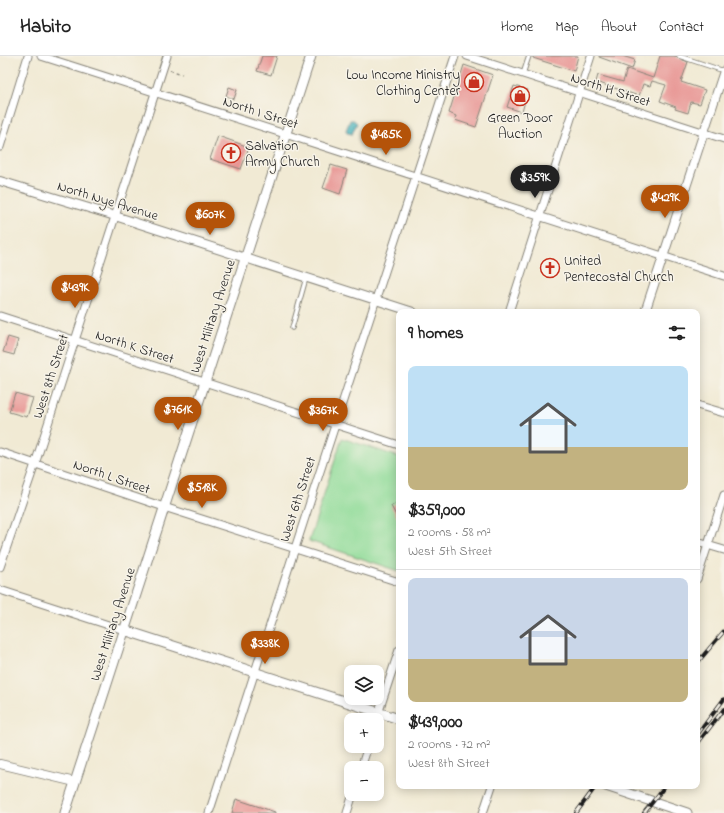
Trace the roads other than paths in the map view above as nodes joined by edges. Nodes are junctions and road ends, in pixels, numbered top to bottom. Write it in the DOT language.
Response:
graph roads {
  1 [pos="28,56"];
  2 [pos="41,56"];
  3 [pos="167,56"];
  4 [pos="311,56"];
  5 [pos="455,56"];
  6 [pos="467,56"];
  7 [pos="529,56"];
  8 [pos="591,56"];
  9 [pos="679,56"];
  10 [pos="724,71"];
  11 [pos="523,74"];
  12 [pos="156,92"];
  13 [pos="579,92"];
  14 [pos="704,133"];
  15 [pos="285,134"];
  16 [pos="724,139"];
  17 [pos="0,146"];
  18 [pos="416,176"];
  19 [pos="0,181"];
  20 [pos="115,216"];
  21 [pos="540,217"];
  22 [pos="663,257"];
  23 [pos="246,258"];
  24 [pos="724,276"];
  25 [pos="306,278"];
  26 [pos="376,300"];
  27 [pos="404,309"];
  28 [pos="510,309"];
  29 [pos="646,309"];
  30 [pos="0,316"];
  31 [pos="292,328"];
  32 [pos="75,340"];
  33 [pos="206,382"];
  34 [pos="700,406"];
  35 [pos="724,414"];
  36 [pos="335,424"];
  37 [pos="396,444"];
  38 [pos="0,452"];
  39 [pos="35,464"];
  40 [pos="724,495"];
  41 [pos="164,508"];
  42 [pos="722,508"];
  43 [pos="700,543"];
  44 [pos="708,545"];
  45 [pos="295,548"];
  46 [pos="724,550"];
  47 [pos="0,567"];
  48 [pos="700,570"];
  49 [pos="396,581"];
  50 [pos="0,590"];
  51 [pos="124,630"];
  52 [pos="396,659"];
  53 [pos="254,673"];
  54 [pos="368,713"];
  55 [pos="378,713"];
  56 [pos="384,717"];
  57 [pos="396,719"];
  58 [pos="0,764"];
  59 [pos="75,782"];
  60 [pos="491,789"];
  61 [pos="615,789"];
  62 [pos="351,801"];
  63 [pos="65,813"];
  64 [pos="209,813"];
  65 [pos="347,813"];
  66 [pos="483,813"];
  67 [pos="687,813"];
  1 -- 17 [label="street"];
  2 -- 12 [label="street, North I Street"];
  3 -- 12 [label="street, West 8th Street"];
  4 -- 15 [label="main road, West Military Avenue"];
  5 -- 18 [label="street, West 6th Street"];
  6 -- 11 [label="street, North H Street"];
  7 -- 11 [label="lane"];
  8 -- 13 [label="street"];
  9 -- 10 [label="lane"];
  10 -- 14 [label="street"];
  11 -- 13 [label="street, North H Street"];
  12 -- 15 [label="street, North I Street"];
  12 -- 20 [label="street, West 8th Street"];
  13 -- 14 [label="street, North H Street"];
  13 -- 21 [label="street"];
  14 -- 16 [label="street, North H Street"];
  14 -- 22 [label="street"];
  15 -- 18 [label="street, North I Street"];
  15 -- 23 [label="main road, West Military Avenue"];
  18 -- 21 [label="street, North I Street"];
  18 -- 26 [label="street, West 6th Street"];
  19 -- 20 [label="street, North Nye Avenue"];
  20 -- 23 [label="street, North Nye Avenue"];
  20 -- 32 [label="street, West 8th Street"];
  21 -- 22 [label="street, North I Street"];
  21 -- 28 [label="street"];
  22 -- 24 [label="street, North I Street"];
  22 -- 29 [label="street"];
  23 -- 25 [label="street, North Nye Avenue"];
  23 -- 33 [label="main road, West Military Avenue"];
  25 -- 26 [label="street, North Nye Avenue"];
  25 -- 31 [label="lane"];
  26 -- 27 [label="street, North Nye Avenue"];
  26 -- 36 [label="street, West 6th Street"];
  30 -- 32 [label="street, North K Street"];
  32 -- 33 [label="street, North K Street"];
  32 -- 39 [label="street, West 8th Street"];
  33 -- 36 [label="street, North K Street"];
  33 -- 41 [label="main road, West Military Avenue"];
  34 -- 35 [label="street"];
  36 -- 37 [label="street, North K Street"];
  36 -- 45 [label="street, West 6th Street"];
  38 -- 39 [label="street, North L Street"];
  39 -- 41 [label="street, North L Street"];
  39 -- 47 [label="street, West 8th Street"];
  40 -- 42 [label="street"];
  41 -- 45 [label="street, North L Street"];
  41 -- 51 [label="main road, West Military Avenue"];
  42 -- 44 [label="street"];
  43 -- 44 [label="street"];
  44 -- 46 [label="street"];
  44 -- 48 [label="street"];
  45 -- 49 [label="street, North L Street"];
  45 -- 53 [label="street, West 6th Street"];
  50 -- 51 [label="street"];
  51 -- 53 [label="main road"];
  51 -- 59 [label="main road, West Military Avenue"];
  52 -- 55 [label="street"];
  53 -- 54 [label="main road"];
  53 -- 64 [label="street, West 6th Street"];
  56 -- 57 [label="main road"];
  58 -- 59 [label="street"];
  59 -- 63 [label="main road, West Military Avenue"];
  60 -- 66 [label="street"];
  61 -- 67 [label="main road"];
  62 -- 65 [label="street"];
}
